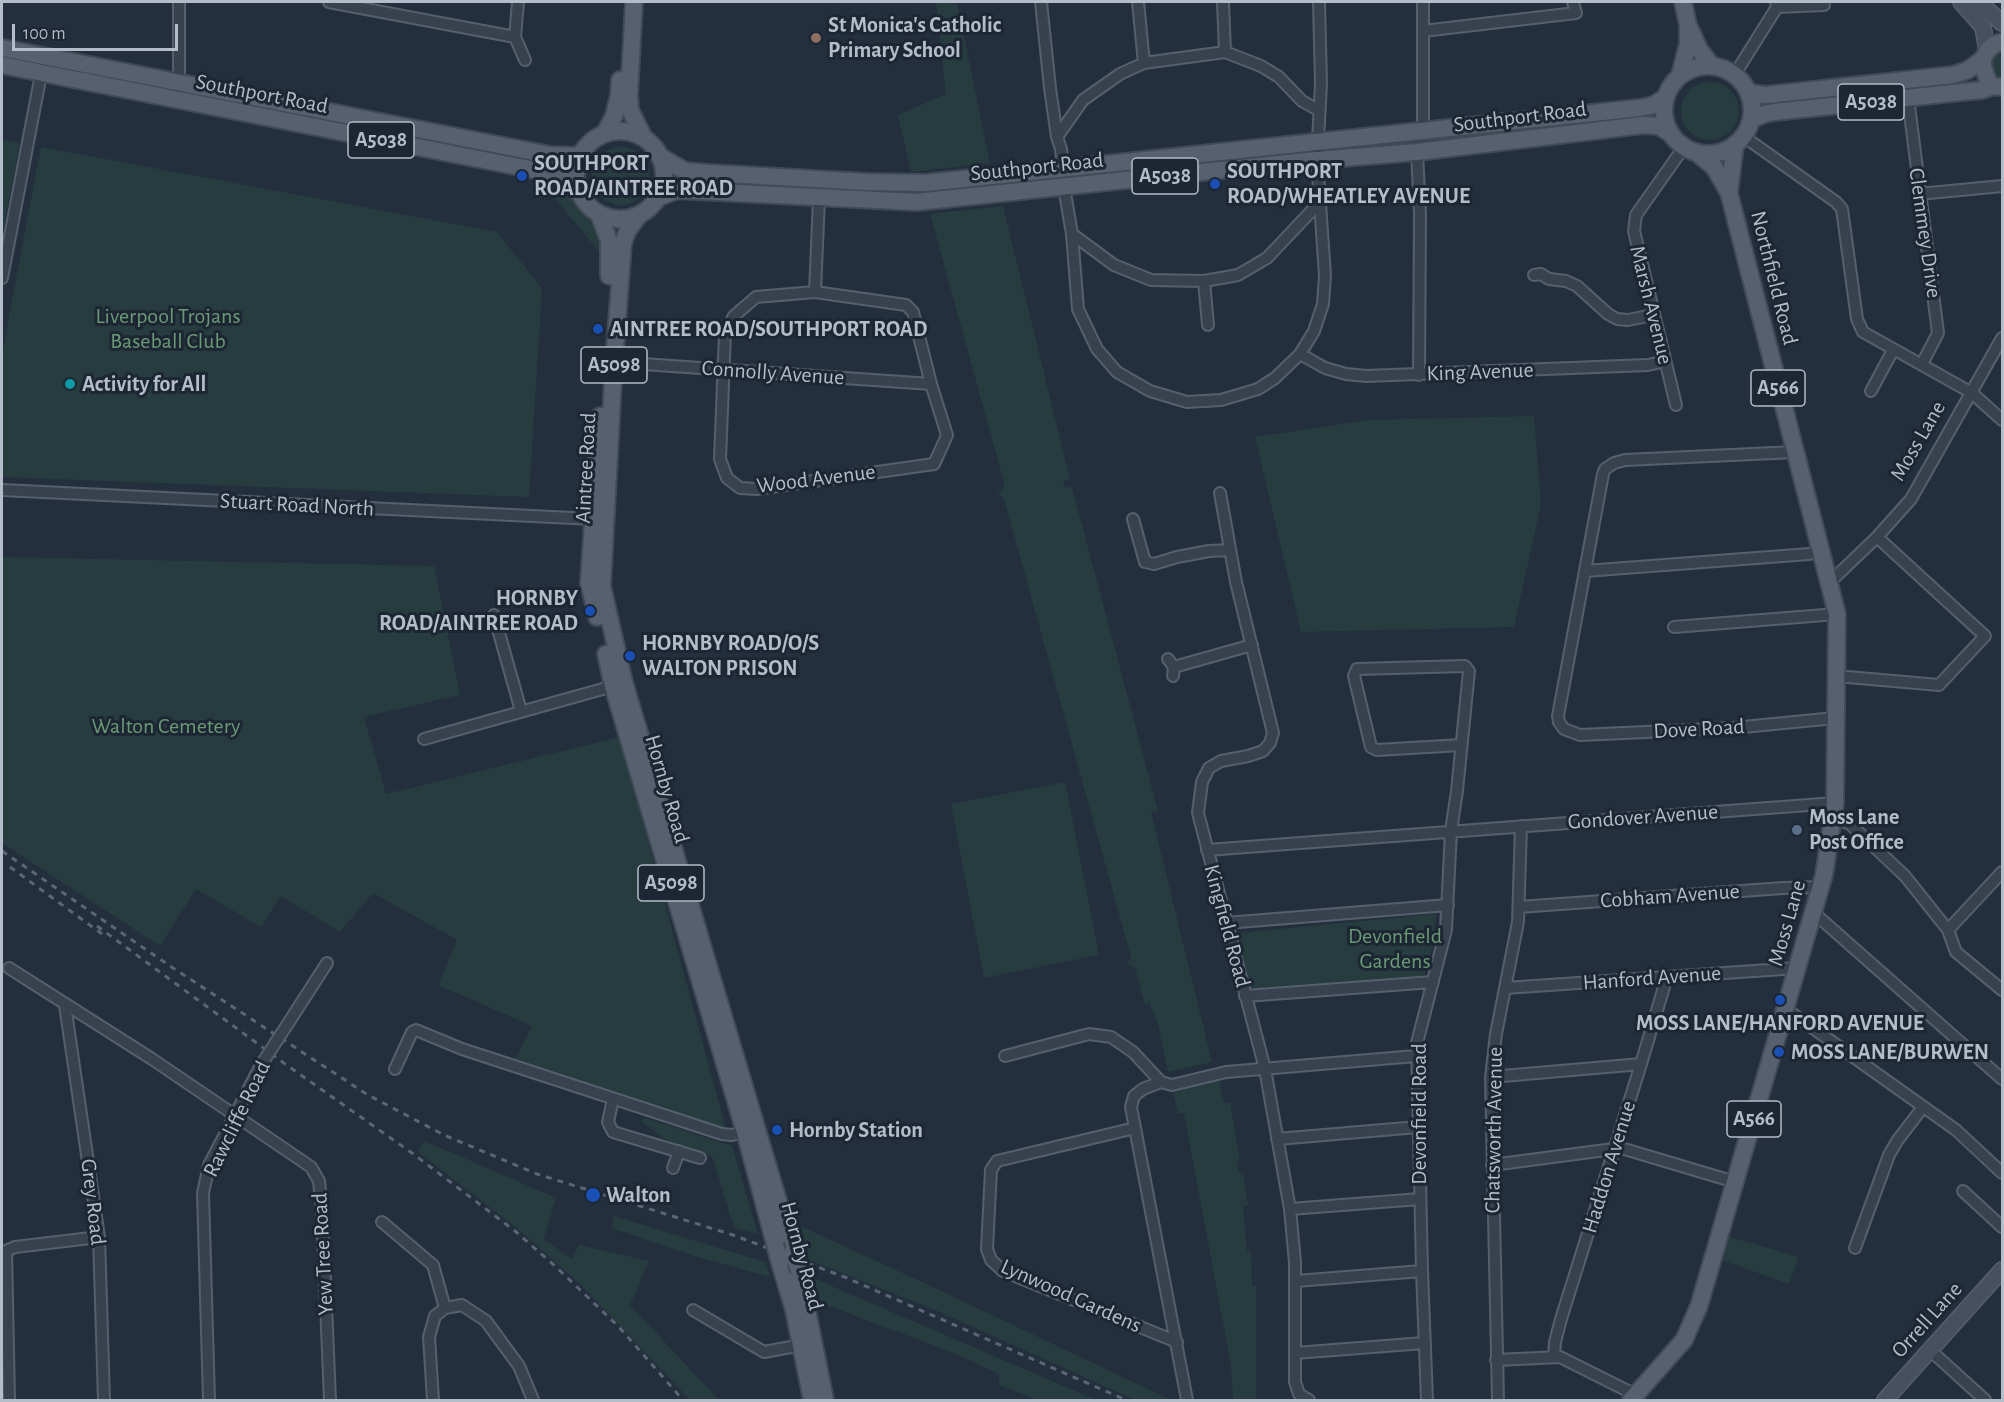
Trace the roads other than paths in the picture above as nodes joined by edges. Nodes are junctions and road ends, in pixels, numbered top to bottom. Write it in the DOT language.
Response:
graph roads {
  1 [pos="180,2"];
  2 [pos="329,2"];
  3 [pos="518,2"];
  4 [pos="623,2"];
  5 [pos="634,2"];
  6 [pos="1041,2"];
  7 [pos="1138,2"];
  8 [pos="1223,2"];
  9 [pos="1319,2"];
  10 [pos="1423,2"];
  11 [pos="1573,2"];
  12 [pos="1683,2"];
  13 [pos="1961,2"];
  14 [pos="1979,2"];
  15 [pos="1777,4"];
  16 [pos="1824,5"];
  17 [pos="2002,23"];
  18 [pos="1688,25"];
  19 [pos="1423,31"];
  20 [pos="515,37"];
  21 [pos="2002,42"];
  22 [pos="2,48"];
  23 [pos="1225,52"];
  24 [pos="1985,55"];
  25 [pos="45,56"];
  26 [pos="525,60"];
  27 [pos="1144,63"];
  28 [pos="2,65"];
  29 [pos="1711,65"];
  30 [pos="42,73"];
  31 [pos="1735,74"];
  32 [pos="1680,75"];
  33 [pos="179,82"];
  34 [pos="1998,87"];
  35 [pos="1749,93"];
  36 [pos="1665,97"];
  37 [pos="1908,98"];
  38 [pos="177,100"];
  39 [pos="1318,110"];
  40 [pos="1751,120"];
  41 [pos="1423,132"];
  42 [pos="605,133"];
  43 [pos="1671,134"];
  44 [pos="1057,136"];
  45 [pos="644,138"];
  46 [pos="1739,141"];
  47 [pos="1317,143"];
  48 [pos="1690,149"];
  49 [pos="1417,152"];
  50 [pos="580,156"];
  51 [pos="660,156"];
  52 [pos="1318,167"];
  53 [pos="1063,170"];
  54 [pos="2002,186"];
  55 [pos="1064,187"];
  56 [pos="579,192"];
  57 [pos="1729,193"];
  58 [pos="1919,194"];
  59 [pos="657,198"];
  60 [pos="819,198"];
  61 [pos="1320,202"];
  62 [pos="599,214"];
  63 [pos="640,214"];
  64 [pos="1072,234"];
  65 [pos="1534,275"];
  66 [pos="2,278"];
  67 [pos="1203,281"];
  68 [pos="815,292"];
  69 [pos="1653,315"];
  70 [pos="1208,324"];
  71 [pos="2002,338"];
  72 [pos="1893,350"];
  73 [pos="1300,354"];
  74 [pos="614,362"];
  75 [pos="1665,362"];
  76 [pos="1922,364"];
  77 [pos="723,369"];
  78 [pos="1419,375"];
  79 [pos="931,384"];
  80 [pos="1871,391"];
  81 [pos="1972,393"];
  82 [pos="1676,405"];
  83 [pos="2002,420"];
  84 [pos="1795,452"];
  85 [pos="2,490"];
  86 [pos="1220,493"];
  87 [pos="593,519"];
  88 [pos="1133,519"];
  89 [pos="1877,537"];
  90 [pos="1230,550"];
  91 [pos="1820,551"];
  92 [pos="1585,571"];
  93 [pos="1829,583"];
  94 [pos="602,586"];
  95 [pos="1837,614"];
  96 [pos="494,615"];
  97 [pos="1674,627"];
  98 [pos="1252,645"];
  99 [pos="1171,667"];
  100 [pos="1836,676"];
  101 [pos="619,684"];
  102 [pos="521,711"];
  103 [pos="1835,718"];
  104 [pos="424,739"];
  105 [pos="1461,745"];
  106 [pos="1834,810"];
  107 [pos="1521,826"];
  108 [pos="1451,831"];
  109 [pos="1207,850"];
  110 [pos="2002,872"];
  111 [pos="1821,887"];
  112 [pos="1448,905"];
  113 [pos="1520,907"];
  114 [pos="1814,913"];
  115 [pos="1226,923"];
  116 [pos="1948,930"];
  117 [pos="327,963"];
  118 [pos="9,968"];
  119 [pos="1798,968"];
  120 [pos="1665,978"];
  121 [pos="1433,982"];
  122 [pos="1505,988"];
  123 [pos="2002,990"];
  124 [pos="1245,996"];
  125 [pos="65,1005"];
  126 [pos="1786,1009"];
  127 [pos="1005,1056"];
  128 [pos="1416,1056"];
  129 [pos="1641,1064"];
  130 [pos="395,1069"];
  131 [pos="1265,1069"];
  132 [pos="1491,1077"];
  133 [pos="2002,1079"];
  134 [pos="1166,1084"];
  135 [pos="613,1099"];
  136 [pos="1923,1107"];
  137 [pos="234,1114"];
  138 [pos="1135,1128"];
  139 [pos="1418,1128"];
  140 [pos="751,1130"];
  141 [pos="1277,1139"];
  142 [pos="1614,1149"];
  143 [pos="679,1151"];
  144 [pos="700,1158"];
  145 [pos="1492,1165"];
  146 [pos="673,1168"];
  147 [pos="2002,1173"];
  148 [pos="1736,1182"];
  149 [pos="1963,1191"];
  150 [pos="1420,1199"];
  151 [pos="1290,1209"];
  152 [pos="381,1222"];
  153 [pos="2002,1227"];
  154 [pos="99,1237"];
  155 [pos="1855,1248"];
  156 [pos="2002,1270"];
  157 [pos="1422,1271"];
  158 [pos="1296,1281"];
  159 [pos="445,1308"];
  160 [pos="693,1310"];
  161 [pos="1177,1342"];
  162 [pos="1424,1343"];
  163 [pos="802,1345"];
  164 [pos="1930,1350"];
  165 [pos="1295,1353"];
  166 [pos="1554,1357"];
  167 [pos="1496,1360"];
  168 [pos="1634,1398"];
  169 [pos="9,1401"];
  170 [pos="104,1401"];
  171 [pos="209,1401"];
  172 [pos="330,1401"];
  173 [pos="433,1401"];
  174 [pos="533,1401"];
  175 [pos="812,1401"];
  176 [pos="825,1401"];
  177 [pos="1187,1401"];
  178 [pos="1310,1401"];
  179 [pos="1427,1401"];
  180 [pos="1498,1401"];
  181 [pos="1885,1401"];
  182 [pos="1985,1401"];
  1 -- 33 [label="street"];
  2 -- 20 [label="street"];
  3 -- 20 [label="street"];
  4 -- 42 [label="main road"];
  5 -- 45 [label="main road"];
  6 -- 44 [label="street"];
  7 -- 27 [label="street"];
  8 -- 23 [label="street"];
  9 -- 39 [label="street"];
  10 -- 19 [label="street"];
  11 -- 19 [label="street"];
  12 -- 18 [label="main road"];
  13 -- 24 [label="street"];
  14 -- 17 [label="street"];
  15 -- 16 [label="street"];
  15 -- 31 [label="street"];
  18 -- 29 [label="main road"];
  18 -- 32 [label="main road"];
  19 -- 41 [label="street"];
  20 -- 26 [label="street"];
  21 -- 24 [label="main road, A5038"];
  22 -- 25 [label="main road, Southport Road / A5038"];
  23 -- 27 [label="street"];
  23 -- 39 [label="street"];
  24 -- 34 [label="main road, A5038"];
  24 -- 35 [label="main road, A5038"];
  25 -- 30 [label="street"];
  25 -- 33 [label="main road, Southport Road / A5038"];
  27 -- 44 [label="street"];
  28 -- 30 [label="main road, Southport Road / A5038"];
  29 -- 31 [label="main road"];
  29 -- 32 [label="main road"];
  30 -- 38 [label="main road, Southport Road / A5038"];
  30 -- 66 [label="street"];
  31 -- 35 [label="main road"];
  32 -- 36 [label="main road"];
  33 -- 38 [label="street"];
  33 -- 50 [label="main road, Southport Road / A5038"];
  34 -- 37 [label="main road, A5038"];
  35 -- 40 [label="main road"];
  36 -- 41 [label="main road, Southport Road / A5038"];
  36 -- 43 [label="main road"];
  37 -- 40 [label="main road, A5038"];
  37 -- 58 [label="street, Clemmey Drive"];
  38 -- 56 [label="main road, Southport Road / A5038"];
  39 -- 47 [label="street"];
  40 -- 46 [label="main road"];
  41 -- 47 [label="main road, Southport Road / A5038"];
  42 -- 45 [label="main road"];
  42 -- 50 [label="main road"];
  43 -- 48 [label="main road"];
  43 -- 49 [label="main road, Southport Road / A5038"];
  44 -- 53 [label="street"];
  45 -- 51 [label="main road, A5038"];
  46 -- 48 [label="main road"];
  46 -- 57 [label="main road, Northfield Road / A566"];
  46 -- 72 [label="street"];
  47 -- 52 [label="street"];
  47 -- 53 [label="main road, Southport Road / A5038"];
  48 -- 57 [label="main road, Northfield Road / A566"];
  48 -- 69 [label="street, Marsh Avenue"];
  49 -- 52 [label="main road, Southport Road / A5038"];
  49 -- 78 [label="street"];
  50 -- 56 [label="main road"];
  51 -- 53 [label="main road, Southport Road / A5038"];
  51 -- 59 [label="main road"];
  52 -- 55 [label="main road, Southport Road / A5038"];
  52 -- 61 [label="street"];
  54 -- 58 [label="street"];
  55 -- 60 [label="main road, Southport Road / A5038"];
  55 -- 64 [label="street"];
  56 -- 62 [label="main road, A5038"];
  57 -- 84 [label="main road, Northfield Road / A566"];
  58 -- 76 [label="street, Clemmey Drive"];
  59 -- 60 [label="main road, Southport Road / A5038"];
  59 -- 63 [label="main road, A5038"];
  60 -- 68 [label="street"];
  61 -- 67 [label="street"];
  61 -- 73 [label="street"];
  62 -- 63 [label="main road"];
  62 -- 87 [label="main road, Hornby Road / A5098"];
  63 -- 74 [label="main road, Aintree Road / A5098"];
  64 -- 67 [label="street"];
  64 -- 73 [label="street"];
  65 -- 69 [label="street"];
  67 -- 70 [label="street"];
  68 -- 77 [label="street"];
  68 -- 79 [label="street"];
  69 -- 75 [label="street, Marsh Avenue"];
  71 -- 81 [label="street, Moss Lane"];
  72 -- 76 [label="street"];
  72 -- 80 [label="street"];
  73 -- 78 [label="street, King Avenue"];
  74 -- 77 [label="street, Connolly Avenue"];
  74 -- 94 [label="main road, Aintree Road / A5098"];
  75 -- 78 [label="street, King Avenue"];
  75 -- 82 [label="street, Marsh Avenue"];
  76 -- 81 [label="street"];
  77 -- 79 [label="street, Connolly Avenue"];
  77 -- 79 [label="street, Wood Avenue"];
  81 -- 83 [label="street"];
  81 -- 89 [label="street, Moss Lane"];
  84 -- 91 [label="main road, Northfield Road / A566"];
  84 -- 92 [label="street"];
  85 -- 87 [label="street, Stuart Road North"];
  86 -- 90 [label="street, Kingfield Road"];
  87 -- 101 [label="main road, Hornby Road / A5098"];
  88 -- 90 [label="street"];
  89 -- 93 [label="street, Moss Lane"];
  89 -- 100 [label="street"];
  90 -- 98 [label="street, Kingfield Road"];
  91 -- 92 [label="street"];
  91 -- 93 [label="main road, Northfield Road / A566"];
  92 -- 103 [label="street, Dove Road"];
  93 -- 95 [label="main road, Moss Lane / A566"];
  94 -- 101 [label="main road, Hornby Road / A5098"];
  95 -- 97 [label="street"];
  95 -- 100 [label="main road, Moss Lane / A566"];
  96 -- 102 [label="street"];
  98 -- 99 [label="street"];
  98 -- 109 [label="street, Kingfield Road"];
  100 -- 103 [label="main road, Moss Lane / A566"];
  101 -- 102 [label="street"];
  101 -- 140 [label="main road, Hornby Road / A5098"];
  102 -- 104 [label="street"];
  103 -- 106 [label="main road, Moss Lane / A566"];
  105 -- 105 [label="street, Devonfield Road"];
  105 -- 108 [label="street, Devonfield Road"];
  106 -- 107 [label="street, Gondover Avenue"];
  106 -- 111 [label="main road, Moss Lane / A566"];
  106 -- 116 [label="street"];
  107 -- 108 [label="street, Gondover Avenue"];
  107 -- 113 [label="street, Chatsworth Avenue"];
  108 -- 109 [label="street, Gondover Avenue"];
  108 -- 112 [label="street, Devonfield Road"];
  109 -- 115 [label="street, Kingfield Road"];
  110 -- 116 [label="street"];
  111 -- 113 [label="street, Cobham Avenue"];
  111 -- 114 [label="main road, Moss Lane / A566"];
  112 -- 115 [label="street"];
  112 -- 121 [label="street, Devonfield Road"];
  113 -- 122 [label="street, Chatsworth Avenue"];
  114 -- 119 [label="main road, Moss Lane / A566"];
  114 -- 133 [label="street"];
  115 -- 124 [label="street, Kingfield Road"];
  116 -- 123 [label="street"];
  117 -- 137 [label="street, Rawcliffe Road, bridge"];
  118 -- 125 [label="street, Yew Tree Road"];
  119 -- 120 [label="street, Hanford Avenue"];
  119 -- 126 [label="main road, Moss Lane / A566"];
  120 -- 122 [label="street, Hanford Avenue"];
  120 -- 129 [label="street, Haddon Avenue"];
  121 -- 124 [label="street"];
  121 -- 128 [label="street, Devonfield Road"];
  122 -- 132 [label="street, Chatsworth Avenue"];
  124 -- 131 [label="street, Kingfield Road"];
  125 -- 137 [label="street, Yew Tree Road"];
  125 -- 154 [label="street, Grey Road"];
  126 -- 136 [label="street"];
  126 -- 148 [label="main road, Moss Lane / A566"];
  127 -- 134 [label="street"];
  128 -- 131 [label="street"];
  128 -- 139 [label="street, Devonfield Road"];
  129 -- 132 [label="street"];
  129 -- 142 [label="street, Haddon Avenue"];
  130 -- 135 [label="street"];
  131 -- 134 [label="street"];
  131 -- 141 [label="street, Kingfield Road"];
  132 -- 145 [label="street, Chatsworth Avenue"];
  134 -- 138 [label="street"];
  135 -- 140 [label="street"];
  135 -- 143 [label="street"];
  136 -- 147 [label="street"];
  136 -- 155 [label="street"];
  137 -- 171 [label="street, Rawcliffe Road"];
  137 -- 172 [label="street, Yew Tree Road"];
  138 -- 161 [label="street"];
  138 -- 161 [label="street, Lynwood Gardens"];
  139 -- 141 [label="street"];
  139 -- 150 [label="street, Devonfield Road"];
  140 -- 163 [label="main road, Hornby Road / A5098, bridge"];
  140 -- 176 [label="main road, Hornby Road / A5098, bridge"];
  141 -- 151 [label="street, Kingfield Road"];
  142 -- 145 [label="street"];
  142 -- 148 [label="street"];
  142 -- 166 [label="street, Haddon Avenue"];
  143 -- 144 [label="street"];
  143 -- 146 [label="street"];
  145 -- 167 [label="street, Chatsworth Avenue"];
  148 -- 168 [label="main road, Moss Lane / A566"];
  149 -- 153 [label="street"];
  150 -- 151 [label="street"];
  150 -- 157 [label="street, Devonfield Road"];
  151 -- 158 [label="street, Kingfield Road"];
  152 -- 159 [label="street"];
  154 -- 169 [label="street"];
  154 -- 170 [label="street, Grey Road"];
  156 -- 164 [label="street, Orrell Lane"];
  157 -- 158 [label="street"];
  157 -- 162 [label="street, Devonfield Road"];
  158 -- 165 [label="street, Kingfield Road"];
  159 -- 173 [label="street"];
  159 -- 174 [label="street"];
  160 -- 163 [label="street"];
  161 -- 177 [label="street"];
  162 -- 165 [label="street"];
  162 -- 179 [label="street, Devonfield Road"];
  163 -- 175 [label="main road, Hornby Road / A5098"];
  164 -- 181 [label="street, Orrell Lane"];
  164 -- 182 [label="street"];
  165 -- 178 [label="street, Kingfield Road"];
  166 -- 167 [label="street"];
  166 -- 168 [label="street"];
  167 -- 180 [label="street, Chatsworth Avenue"];
}
